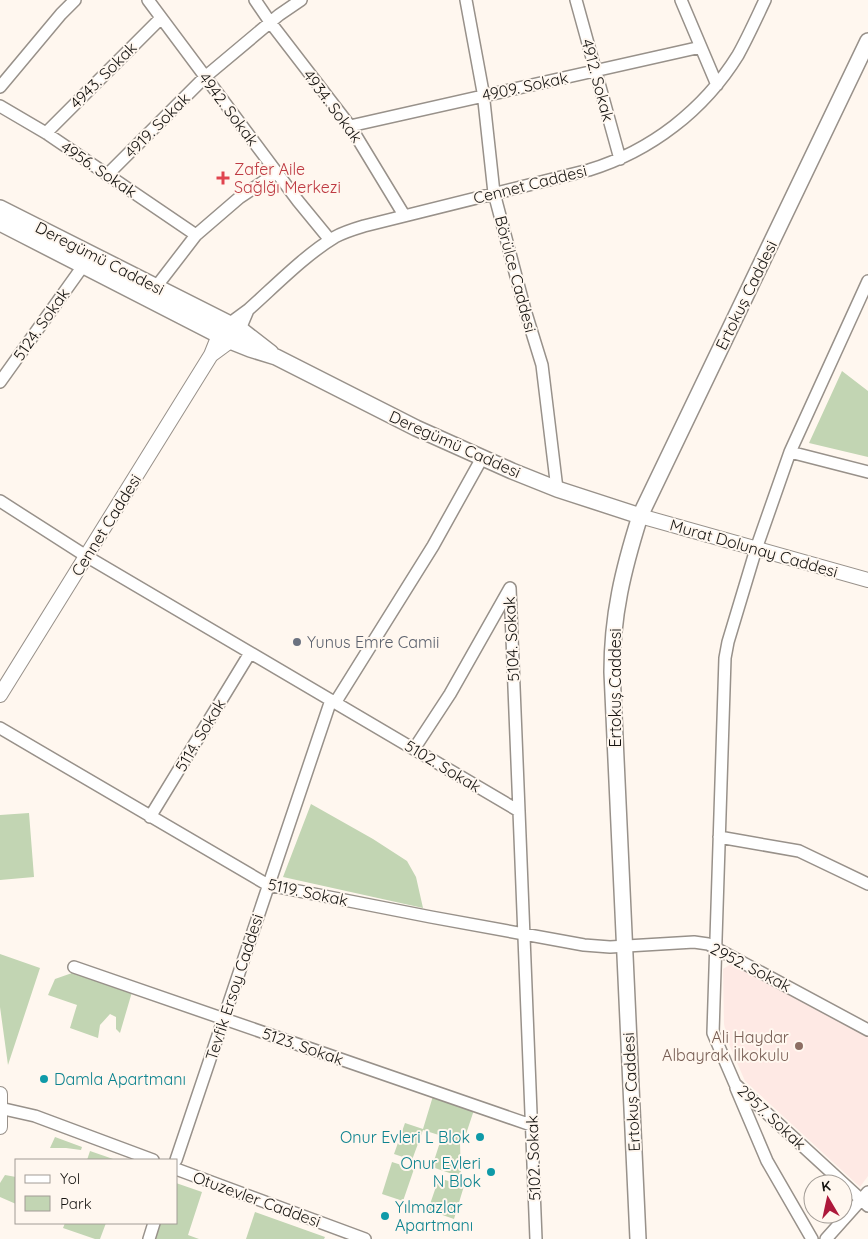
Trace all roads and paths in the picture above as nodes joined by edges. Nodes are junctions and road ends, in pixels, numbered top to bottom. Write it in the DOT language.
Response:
graph roads {
  1 [pos="75,0"];
  2 [pos="148,0"];
  3 [pos="255,0"];
  4 [pos="301,0"];
  5 [pos="466,0"];
  6 [pos="576,0"];
  7 [pos="682,0"];
  8 [pos="765,0"];
  9 [pos="161,18"];
  10 [pos="270,22"];
  11 [pos="868,41"];
  12 [pos="701,47"];
  13 [pos="595,70"];
  14 [pos="205,77"];
  15 [pos="717,85"];
  16 [pos="0,87"];
  17 [pos="484,95"];
  18 [pos="0,106"];
  19 [pos="350,126"];
  20 [pos="46,133"];
  21 [pos="620,159"];
  22 [pos="276,172"];
  23 [pos="107,175"];
  24 [pos="494,193"];
  25 [pos="0,208"];
  26 [pos="404,216"];
  27 [pos="0,224"];
  28 [pos="196,235"];
  29 [pos="330,240"];
  30 [pos="83,266"];
  31 [pos="868,281"];
  32 [pos="156,287"];
  33 [pos="230,332"];
  34 [pos="0,382"];
  35 [pos="790,452"];
  36 [pos="482,458"];
  37 [pos="868,472"];
  38 [pos="557,489"];
  39 [pos="0,501"];
  40 [pos="640,516"];
  41 [pos="756,549"];
  42 [pos="86,556"];
  43 [pos="868,580"];
  44 [pos="250,653"];
  45 [pos="0,695"];
  46 [pos="333,702"];
  47 [pos="0,728"];
  48 [pos="414,749"];
  49 [pos="519,811"];
  50 [pos="150,817"];
  51 [pos="719,837"];
  52 [pos="868,884"];
  53 [pos="268,885"];
  54 [pos="524,934"];
  55 [pos="624,947"];
  56 [pos="716,947"];
  57 [pos="74,967"];
  58 [pos="224,1018"];
  59 [pos="868,1030"];
  60 [pos="735,1084"];
  61 [pos="0,1103"];
  62 [pos="531,1125"];
  63 [pos="0,1127"];
  64 [pos="150,1159"];
  65 [pos="176,1159"];
  66 [pos="178,1170"];
  67 [pos="866,1199"];
  68 [pos="154,1224"];
  69 [pos="149,1239"];
  70 [pos="365,1239"];
  71 [pos="536,1239"];
  72 [pos="638,1239"];
  73 [pos="812,1239"];
  74 [pos="826,1239"];
  1 -- 16 [label="street"];
  2 -- 9 [label="street, 4942. Sokak"];
  3 -- 10 [label="street, 4934. Sokak"];
  4 -- 10 [label="street, 4919. Sokak"];
  5 -- 17 [label="street, Börülce Caddesi"];
  6 -- 13 [label="street, 4912. Sokak"];
  7 -- 12 [label="street"];
  8 -- 15 [label="street, Cennet Caddesi"];
  9 -- 14 [label="street, 4942. Sokak"];
  9 -- 20 [label="street, 4943. Sokak"];
  10 -- 14 [label="street, 4919. Sokak"];
  10 -- 19 [label="street, 4934. Sokak"];
  11 -- 40 [label="main road, Ertokuş Caddesi"];
  12 -- 13 [label="street, 4909. Sokak"];
  12 -- 15 [label="street"];
  13 -- 17 [label="street, 4909. Sokak"];
  13 -- 21 [label="street, 4912. Sokak"];
  14 -- 22 [label="street, 4942. Sokak"];
  14 -- 23 [label="street, 4919. Sokak"];
  15 -- 21 [label="street, Cennet Caddesi"];
  17 -- 19 [label="street, 4909. Sokak"];
  17 -- 24 [label="street, Börülce Caddesi"];
  18 -- 20 [label="street, 4956. Sokak"];
  19 -- 26 [label="street, 4934. Sokak"];
  20 -- 23 [label="street, 4956. Sokak"];
  21 -- 24 [label="street, Cennet Caddesi"];
  22 -- 28 [label="street"];
  22 -- 29 [label="street, 4942. Sokak"];
  23 -- 28 [label="street, 4956. Sokak"];
  24 -- 26 [label="street, Cennet Caddesi"];
  24 -- 38 [label="street, Börülce Caddesi"];
  25 -- 32 [label="main road, Deregümü Caddesi"];
  26 -- 29 [label="street, Cennet Caddesi"];
  27 -- 30 [label="main road, Deregümü Caddesi"];
  28 -- 32 [label="street"];
  29 -- 33 [label="street, Cennet Caddesi"];
  30 -- 33 [label="main road, Deregümü Caddesi"];
  30 -- 34 [label="street, 5124. Sokak"];
  31 -- 35 [label="street, 2957. Sokak"];
  32 -- 33 [label="main road, Deregümü Caddesi"];
  33 -- 36 [label="main road, Deregümü Caddesi"];
  33 -- 42 [label="street, Cennet Caddesi"];
  35 -- 37 [label="street"];
  35 -- 41 [label="street, 2957. Sokak"];
  36 -- 38 [label="main road, Deregümü Caddesi"];
  36 -- 46 [label="street, Tevfik Ersoy Caddesi"];
  38 -- 40 [label="main road, Deregümü Caddesi"];
  39 -- 42 [label="street, 5102. Sokak"];
  40 -- 41 [label="street, Murat Dolunay Caddesi"];
  40 -- 55 [label="main road, Ertokuş Caddesi"];
  41 -- 43 [label="street, Murat Dolunay Caddesi"];
  41 -- 51 [label="street, 2957. Sokak"];
  42 -- 44 [label="street, 5102. Sokak"];
  42 -- 45 [label="street, Cennet Caddesi"];
  44 -- 46 [label="street, 5102. Sokak"];
  44 -- 50 [label="street, 5114. Sokak"];
  46 -- 48 [label="street, 5102. Sokak"];
  46 -- 53 [label="street, Tevfik Ersoy Caddesi"];
  47 -- 50 [label="street, 5119. Sokak"];
  48 -- 49 [label="street, 5102. Sokak"];
  48 -- 49 [label="street, 5104. Sokak"];
  49 -- 54 [label="street, 5102. Sokak"];
  50 -- 53 [label="street, 5119. Sokak"];
  51 -- 52 [label="street"];
  51 -- 56 [label="street, 2957. Sokak"];
  53 -- 54 [label="street, 5119. Sokak"];
  53 -- 58 [label="street, Tevfik Ersoy Caddesi"];
  54 -- 55 [label="street, 5119. Sokak"];
  54 -- 62 [label="street, 5102. Sokak"];
  55 -- 56 [label="street, 2952. Sokak"];
  55 -- 72 [label="main road, Ertokuş Caddesi"];
  56 -- 59 [label="street, 2952. Sokak"];
  56 -- 60 [label="street, 2957. Sokak"];
  57 -- 58 [label="street, 5123. Sokak"];
  58 -- 62 [label="street, 5123. Sokak"];
  58 -- 65 [label="street, Tevfik Ersoy Caddesi"];
  60 -- 67 [label="street, 2957. Sokak"];
  60 -- 73 [label="street"];
  61 -- 63 [label="street"];
  61 -- 64 [label="street"];
  62 -- 71 [label="street, 5102. Sokak"];
  66 -- 70 [label="street, Otuzevler Caddesi"];
  67 -- 74 [label="street"];
  68 -- 69 [label="street"];
}
